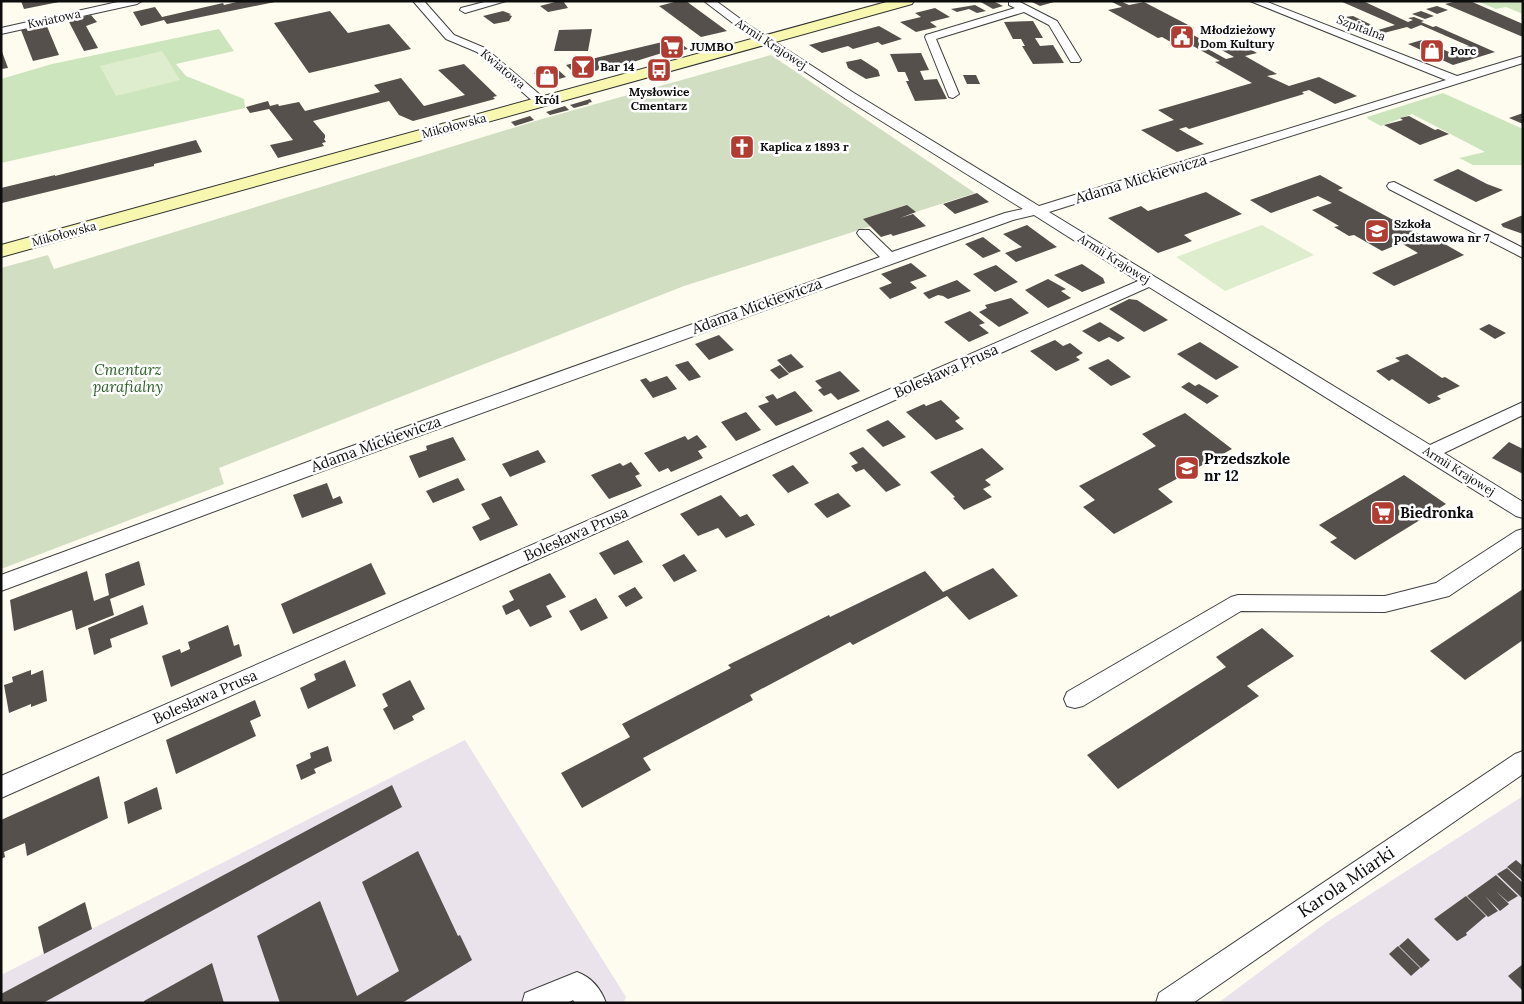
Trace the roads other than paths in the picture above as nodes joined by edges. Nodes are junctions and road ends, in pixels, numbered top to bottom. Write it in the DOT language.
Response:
graph roads {
  1 [pos="137,1"];
  2 [pos="418,1"];
  3 [pos="501,1"];
  4 [pos="709,1"];
  5 [pos="907,1"];
  6 [pos="1010,1"];
  7 [pos="1255,1"];
  8 [pos="1024,9"];
  9 [pos="465,10"];
  10 [pos="1,31"];
  11 [pos="766,40"];
  12 [pos="1523,59"];
  13 [pos="1075,60"];
  14 [pos="1457,80"];
  15 [pos="953,94"];
  16 [pos="541,102"];
  17 [pos="1394,186"];
  18 [pos="1037,211"];
  19 [pos="864,233"];
  20 [pos="1,251"];
  21 [pos="1523,254"];
  22 [pos="890,258"];
  23 [pos="1150,281"];
  24 [pos="1523,408"];
  25 [pos="1429,453"];
  26 [pos="1523,511"];
  27 [pos="1523,536"];
  28 [pos="1,583"];
  29 [pos="1076,699"];
  30 [pos="1523,760"];
  31 [pos="1,787"];
  32 [pos="535,1003"];
  33 [pos="593,1003"];
  34 [pos="1169,1003"];
  1 -- 10 [label="street, Kwiatowa"];
  2 -- 16 [label="street, Kwiatowa"];
  3 -- 9 [label="street"];
  4 -- 11 [label="street, Armii Krajowej"];
  5 -- 11 [label="street, Mikołowska"];
  6 -- 8 [label="street"];
  7 -- 14 [label="street, Szpitalna"];
  8 -- 13 [label="street"];
  8 -- 15 [label="street"];
  11 -- 16 [label="street, Mikołowska"];
  11 -- 18 [label="street, Armii Krajowej"];
  12 -- 14 [label="street, Adama Mickiewicza"];
  14 -- 18 [label="street, Adama Mickiewicza"];
  16 -- 20 [label="street, Mikołowska"];
  17 -- 21 [label="street"];
  18 -- 22 [label="street, Adama Mickiewicza"];
  18 -- 23 [label="street, Armii Krajowej"];
  19 -- 22 [label="street"];
  22 -- 28 [label="street, Adama Mickiewicza"];
  23 -- 25 [label="street, Armii Krajowej"];
  23 -- 31 [label="street, Bolesława Prusa"];
  24 -- 25 [label="street"];
  25 -- 26 [label="street, Armii Krajowej"];
  27 -- 29 [label="street"];
  30 -- 34 [label="street, Karola Miarki"];
  32 -- 33 [label="street"];
}
